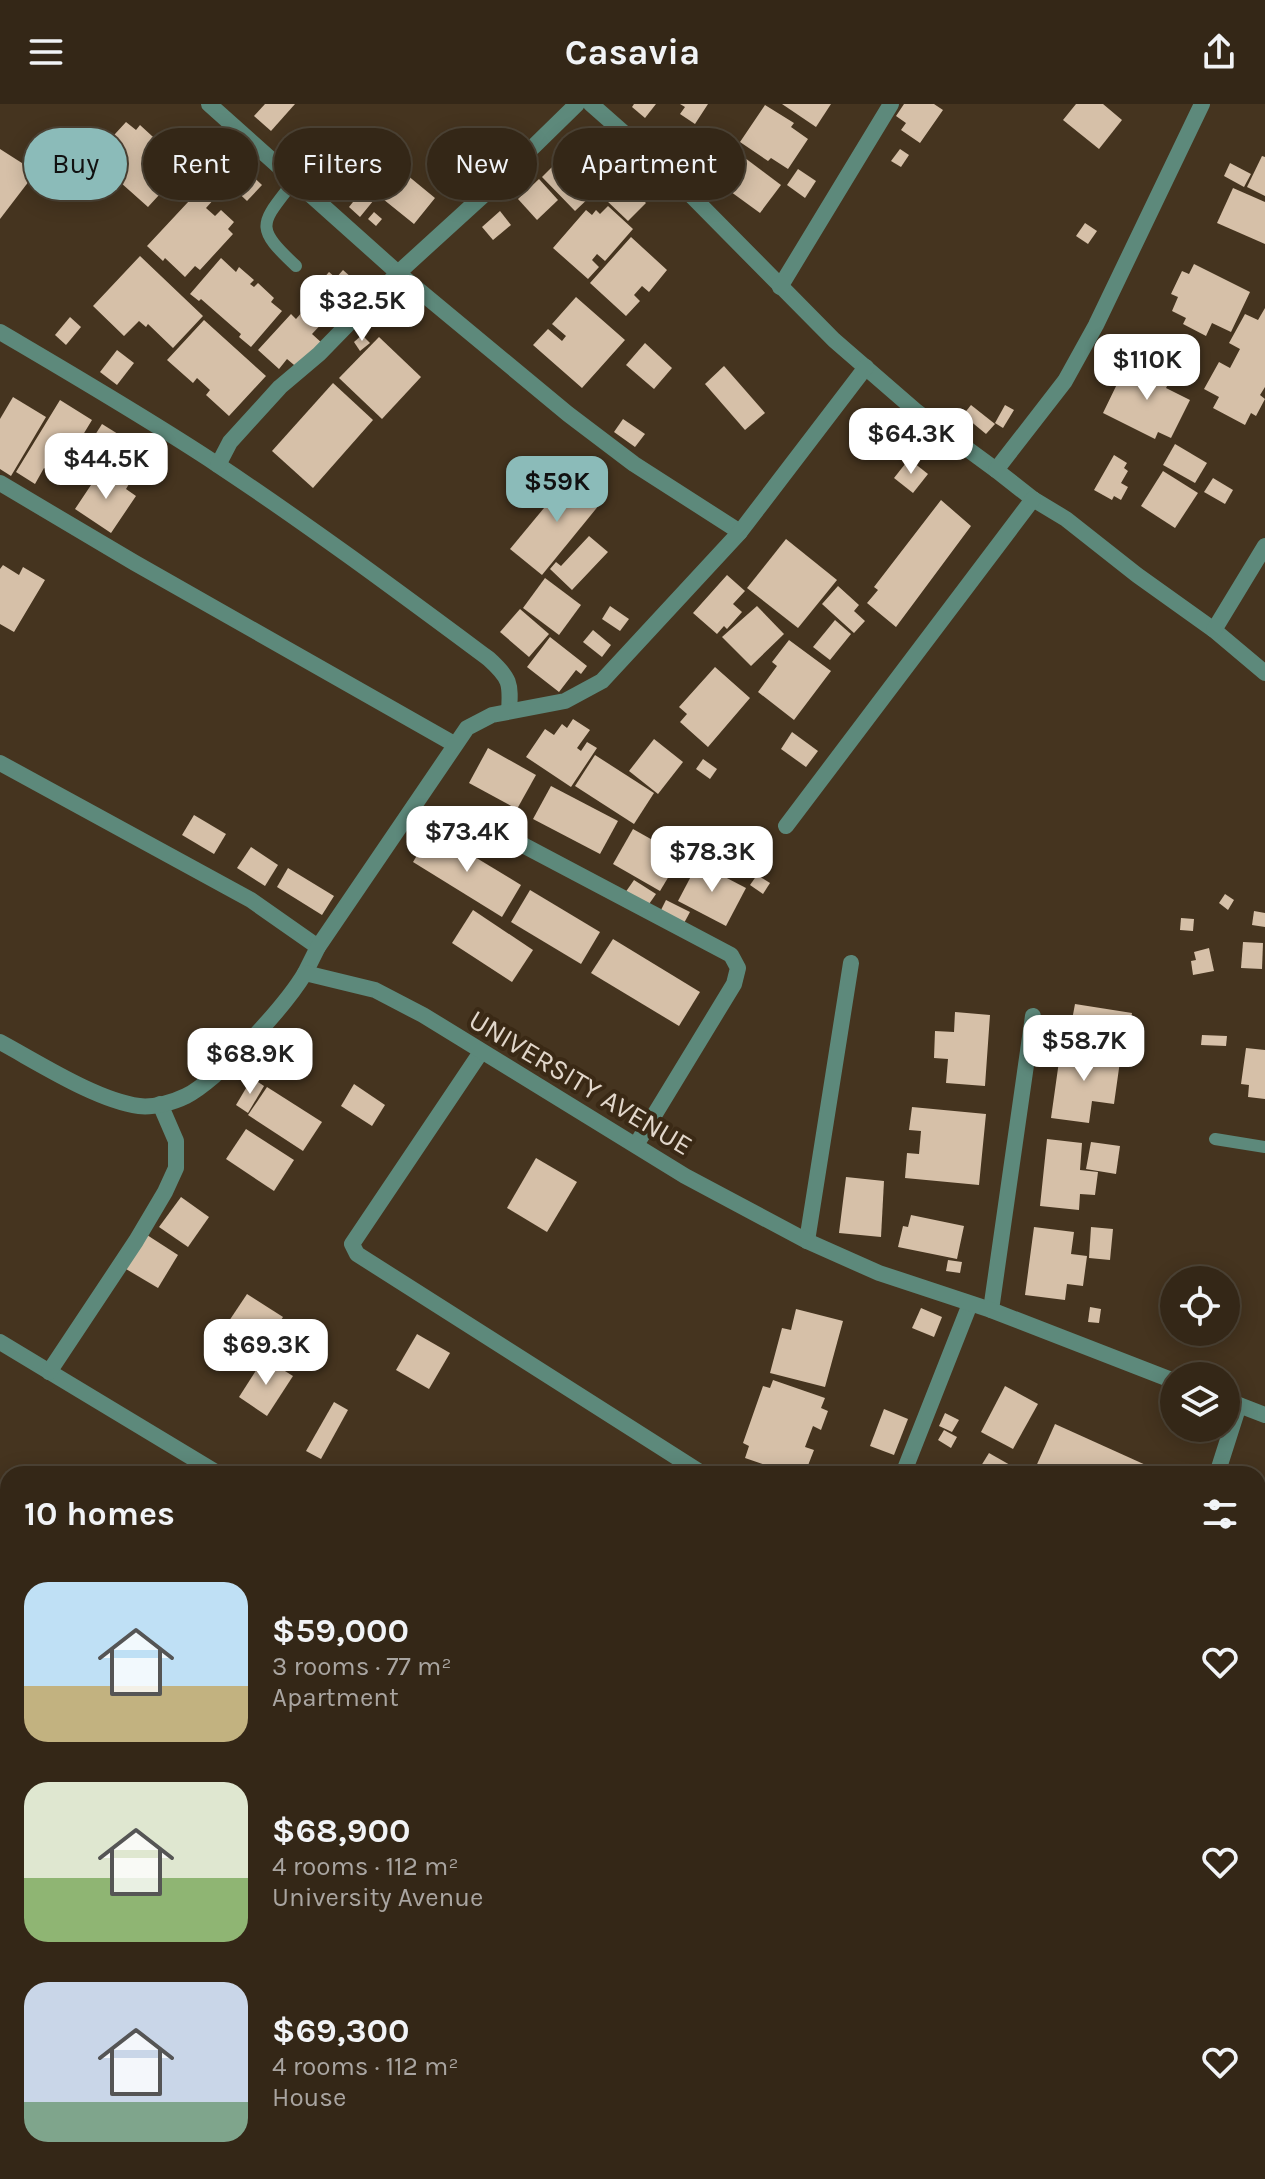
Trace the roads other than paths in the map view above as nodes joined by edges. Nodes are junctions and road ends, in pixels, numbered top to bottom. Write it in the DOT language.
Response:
graph roads {
  1 [pos="209,104"];
  2 [pos="577,104"];
  3 [pos="591,104"];
  4 [pos="891,104"];
  5 [pos="1202,104"];
  6 [pos="274,163"];
  7 [pos="279,200"];
  8 [pos="315,200"];
  9 [pos="296,266"];
  10 [pos="398,273"];
  11 [pos="780,287"];
  12 [pos="0,332"];
  13 [pos="866,367"];
  14 [pos="218,465"];
  15 [pos="996,470"];
  16 [pos="0,483"];
  17 [pos="1033,499"];
  18 [pos="740,532"];
  19 [pos="1265,546"];
  20 [pos="1214,630"];
  21 [pos="1265,673"];
  22 [pos="509,711"];
  23 [pos="454,744"];
  24 [pos="0,763"];
  25 [pos="485,825"];
  26 [pos="786,826"];
  27 [pos="318,947"];
  28 [pos="851,963"];
  29 [pos="305,973"];
  30 [pos="1033,1016"];
  31 [pos="0,1042"];
  32 [pos="481,1052"];
  33 [pos="160,1104"];
  34 [pos="1215,1139"];
  35 [pos="636,1145"];
  36 [pos="1265,1147"];
  37 [pos="807,1241"];
  38 [pos="970,1304"];
  39 [pos="991,1310"];
  40 [pos="0,1342"];
  41 [pos="49,1372"];
  42 [pos="1160,1376"];
  43 [pos="1240,1406"];
  44 [pos="1265,1415"];
  45 [pos="1224,1442"];
  46 [pos="206,1466"];
  47 [pos="690,1466"];
  48 [pos="906,1466"];
  49 [pos="1219,1466"];
  1 -- 6 [label="street"];
  2 -- 10 [label="street"];
  3 -- 11 [label="street"];
  4 -- 11 [label="street"];
  5 -- 15 [label="street"];
  7 -- 9 [label="lane"];
  8 -- 10 [label="street"];
  10 -- 14 [label="street"];
  10 -- 18 [label="street"];
  11 -- 13 [label="street"];
  12 -- 14 [label="street"];
  13 -- 15 [label="street"];
  13 -- 18 [label="street"];
  14 -- 22 [label="street"];
  15 -- 17 [label="street"];
  16 -- 23 [label="street"];
  17 -- 20 [label="street"];
  17 -- 26 [label="street"];
  18 -- 22 [label="street"];
  19 -- 20 [label="street"];
  20 -- 21 [label="street"];
  22 -- 23 [label="street"];
  23 -- 27 [label="street"];
  24 -- 27 [label="street"];
  25 -- 35 [label="street"];
  27 -- 29 [label="street"];
  28 -- 37 [label="street"];
  29 -- 32 [label="street, UNIVERSITY AVENUE"];
  29 -- 33 [label="street"];
  30 -- 39 [label="street"];
  31 -- 33 [label="street"];
  32 -- 35 [label="street, UNIVERSITY AVENUE"];
  32 -- 47 [label="street"];
  33 -- 41 [label="street"];
  34 -- 36 [label="lane"];
  35 -- 37 [label="street, UNIVERSITY AVENUE"];
  37 -- 38 [label="street, UNIVERSITY AVENUE"];
  38 -- 39 [label="street, UNIVERSITY AVENUE"];
  38 -- 48 [label="street"];
  39 -- 42 [label="street, UNIVERSITY AVENUE"];
  40 -- 41 [label="street"];
  41 -- 46 [label="street"];
  43 -- 44 [label="street"];
  45 -- 49 [label="street"];
}
